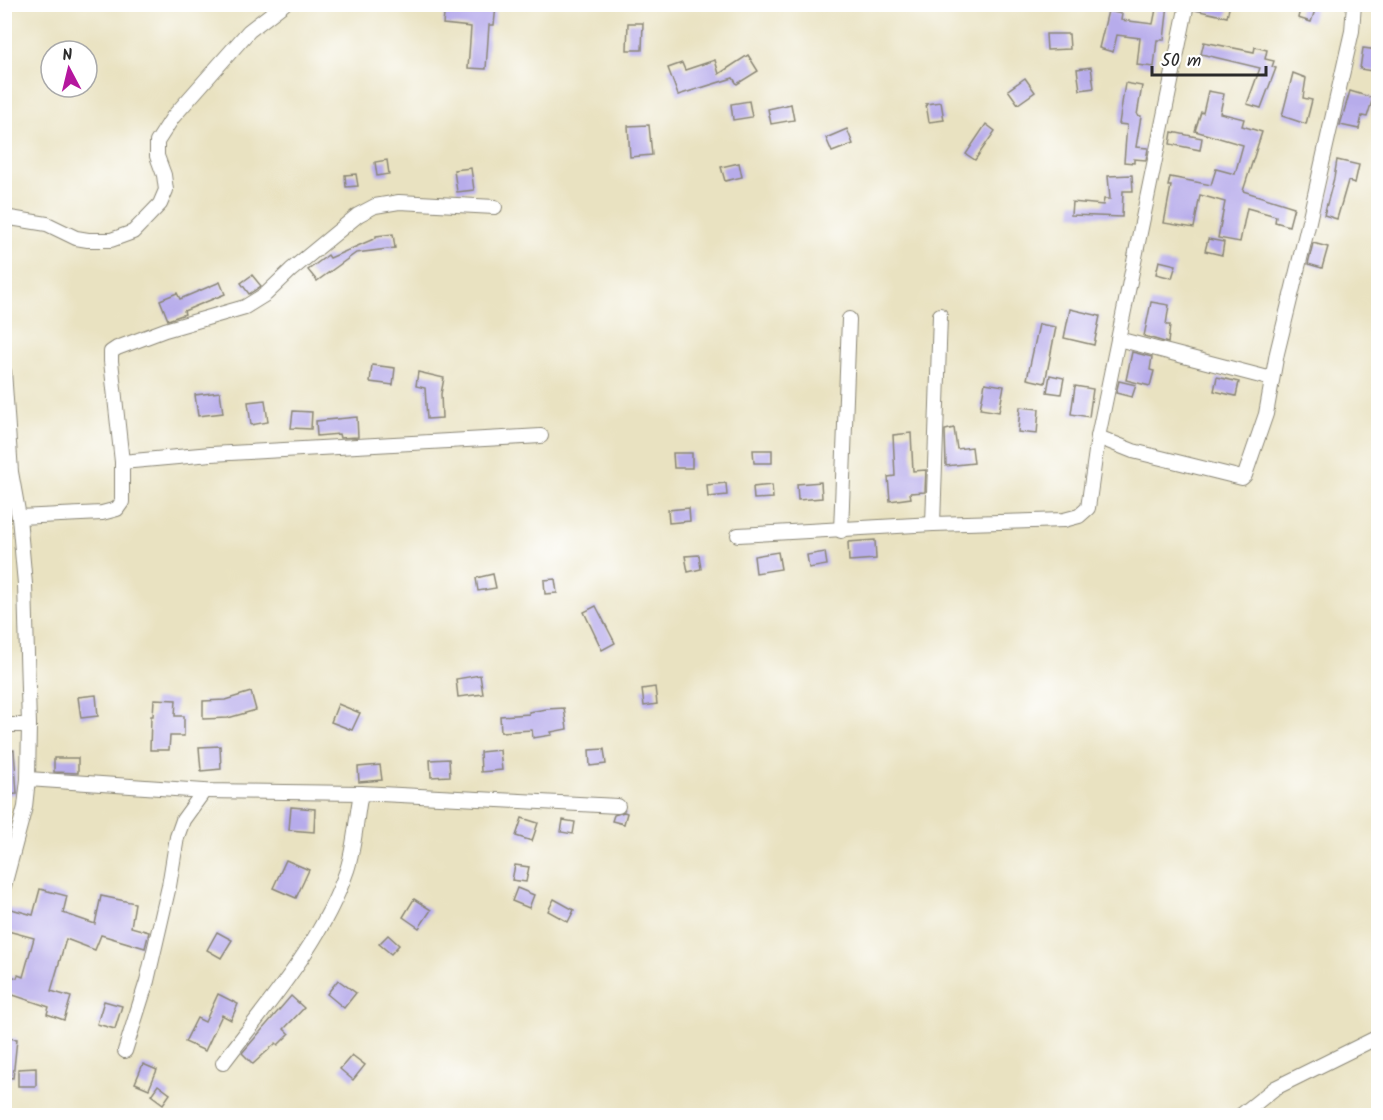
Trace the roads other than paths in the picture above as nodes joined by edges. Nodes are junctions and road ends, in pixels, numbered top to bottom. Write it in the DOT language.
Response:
graph roads {
  1 [pos="284,4"];
  2 [pos="1187,4"];
  3 [pos="1354,4"];
  4 [pos="495,207"];
  5 [pos="4,217"];
  6 [pos="939,315"];
  7 [pos="849,319"];
  8 [pos="1118,339"];
  9 [pos="4,370"];
  10 [pos="1272,379"];
  11 [pos="541,436"];
  12 [pos="1098,437"];
  13 [pos="122,462"];
  14 [pos="8,473"];
  15 [pos="19,517"];
  16 [pos="933,524"];
  17 [pos="841,531"];
  18 [pos="738,535"];
  19 [pos="4,725"];
  20 [pos="29,725"];
  21 [pos="28,779"];
  22 [pos="204,791"];
  23 [pos="361,793"];
  24 [pos="618,806"];
  25 [pos="4,886"];
  26 [pos="1378,1037"];
  27 [pos="125,1052"];
  28 [pos="223,1063"];
  29 [pos="1240,1116"];
  1 -- 5 [label="street"];
  2 -- 8 [label="street"];
  3 -- 10 [label="street"];
  4 -- 13 [label="street"];
  6 -- 16 [label="street"];
  7 -- 17 [label="street"];
  8 -- 10 [label="street"];
  8 -- 12 [label="street"];
  9 -- 14 [label="street"];
  10 -- 12 [label="street"];
  11 -- 13 [label="street"];
  12 -- 16 [label="street"];
  13 -- 15 [label="street"];
  14 -- 15 [label="street"];
  15 -- 20 [label="street"];
  16 -- 17 [label="street"];
  17 -- 18 [label="street"];
  19 -- 20 [label="street"];
  20 -- 21 [label="street"];
  21 -- 22 [label="street"];
  21 -- 25 [label="street"];
  22 -- 23 [label="street"];
  22 -- 27 [label="street"];
  23 -- 24 [label="street"];
  23 -- 28 [label="street"];
  26 -- 29 [label="street"];
}
